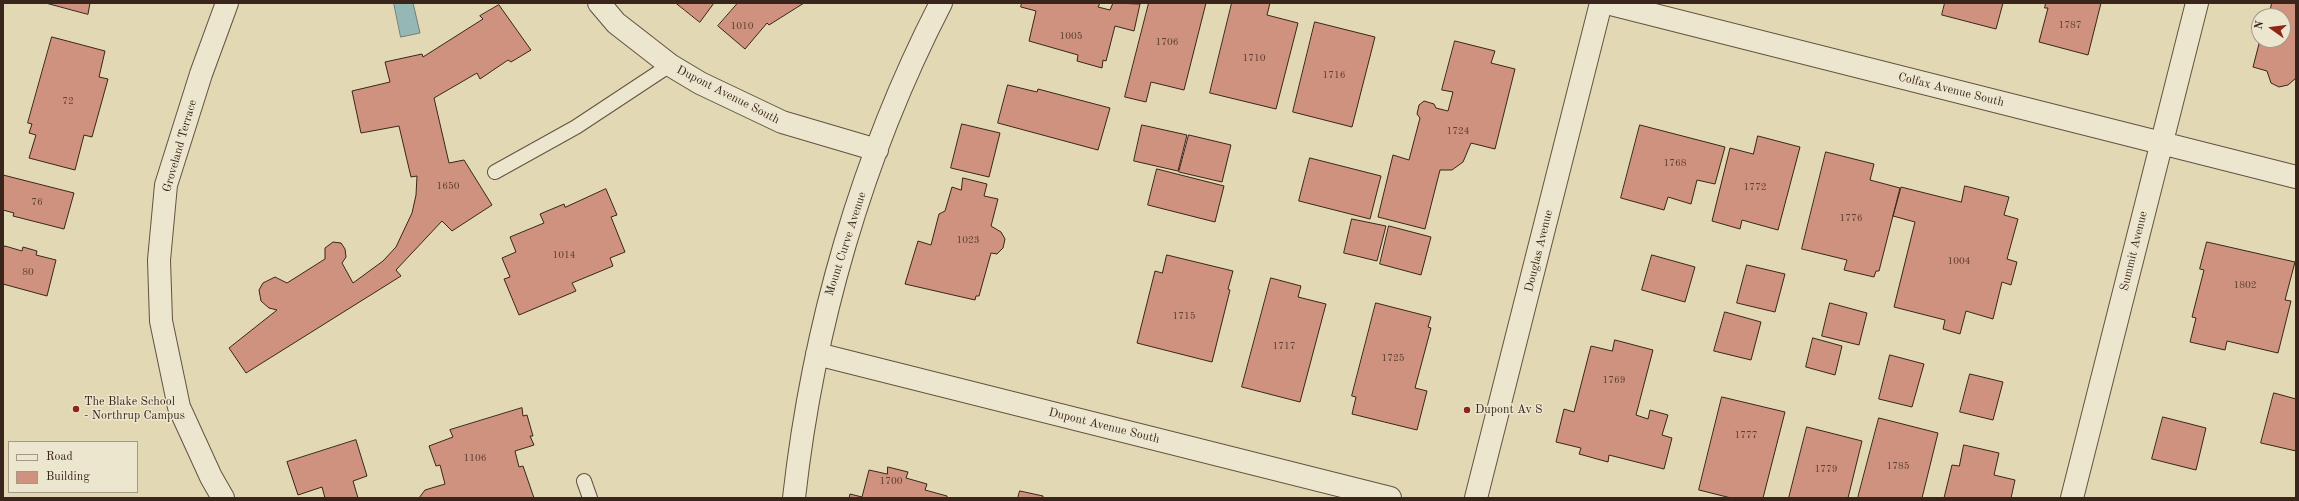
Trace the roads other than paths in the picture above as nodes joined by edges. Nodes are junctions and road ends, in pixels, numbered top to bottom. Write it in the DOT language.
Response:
graph roads {
  1 [pos="227,3"];
  2 [pos="600,3"];
  3 [pos="941,3"];
  4 [pos="1601,3"];
  5 [pos="1606,3"];
  6 [pos="2197,3"];
  7 [pos="670,65"];
  8 [pos="2162,143"];
  9 [pos="877,150"];
  10 [pos="495,172"];
  11 [pos="2296,177"];
  12 [pos="817,354"];
  13 [pos="584,481"];
  14 [pos="224,498"];
  15 [pos="590,498"];
  16 [pos="794,498"];
  17 [pos="1390,498"];
  18 [pos="1476,498"];
  19 [pos="2072,498"];
  1 -- 14 [label="street, Groveland Terrace"];
  2 -- 7 [label="street, Dupont Avenue South"];
  3 -- 9 [label="street, Mount Curve Avenue"];
  4 -- 18 [label="street, Douglas Avenue"];
  5 -- 8 [label="street, Colfax Avenue South"];
  6 -- 8 [label="street, Summit Avenue"];
  7 -- 9 [label="street, Dupont Avenue South"];
  7 -- 10 [label="lane"];
  8 -- 11 [label="street, Colfax Avenue South"];
  8 -- 19 [label="street, Summit Avenue"];
  9 -- 12 [label="street, Mount Curve Avenue"];
  12 -- 16 [label="street, Mount Curve Avenue"];
  12 -- 17 [label="street, Dupont Avenue South"];
  13 -- 15 [label="lane"];
}
